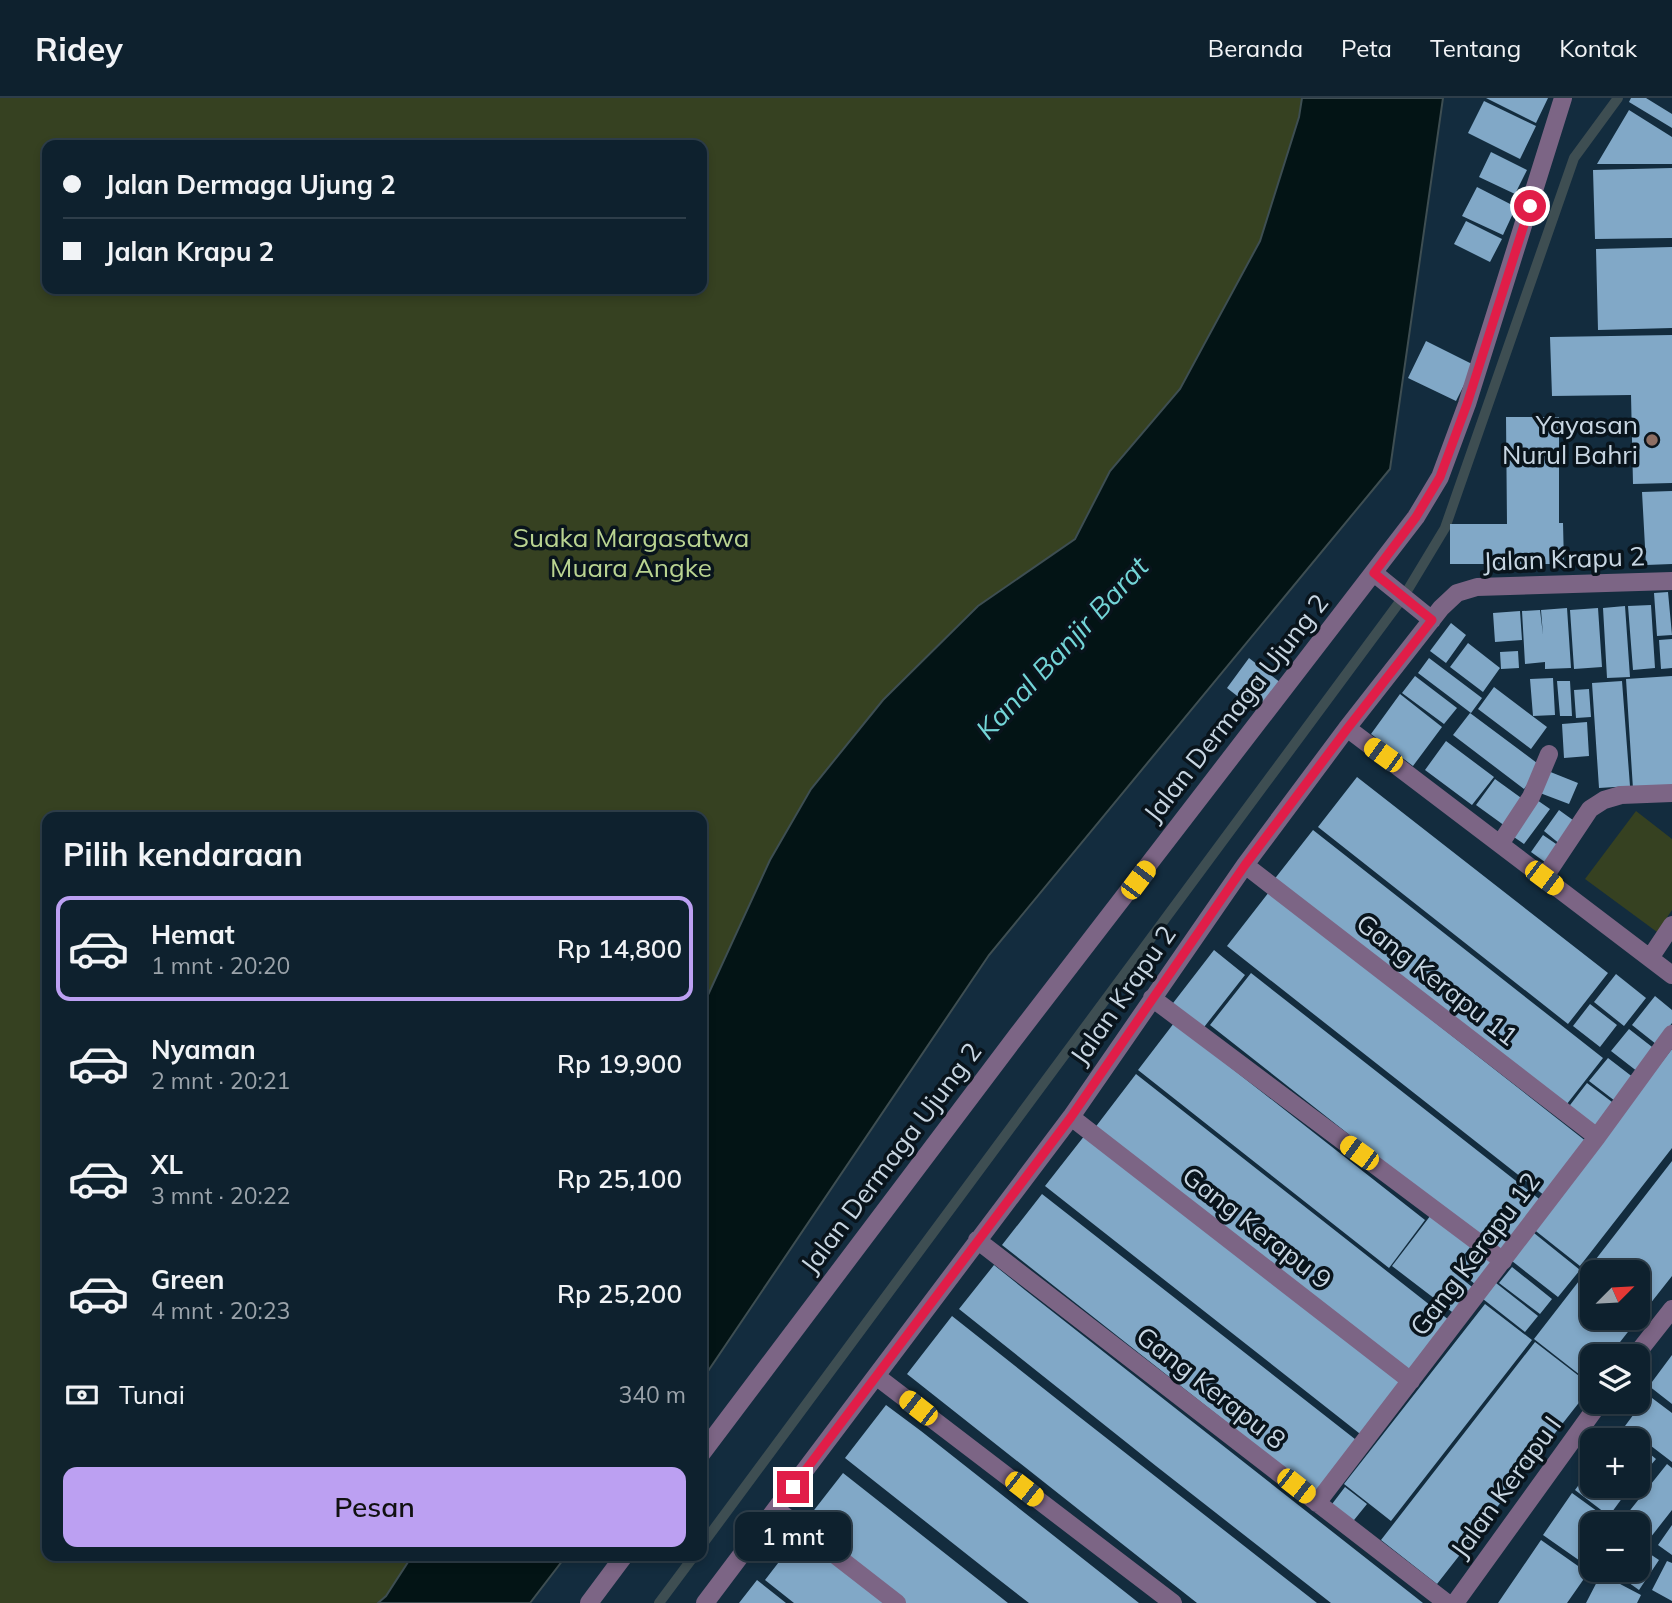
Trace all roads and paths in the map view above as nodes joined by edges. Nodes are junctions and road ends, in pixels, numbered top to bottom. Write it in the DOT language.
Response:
graph roads {
  1 [pos="1563,98"];
  2 [pos="1378,577"];
  3 [pos="1672,581"];
  4 [pos="1427,616"];
  5 [pos="1347,729"];
  6 [pos="1549,754"];
  7 [pos="1672,793"];
  8 [pos="1500,844"];
  9 [pos="1245,865"];
  10 [pos="1544,878"];
  11 [pos="1672,925"];
  12 [pos="1650,958"];
  13 [pos="1672,975"];
  14 [pos="1152,998"];
  15 [pos="1672,1034"];
  16 [pos="1071,1117"];
  17 [pos="1597,1137"];
  18 [pos="977,1240"];
  19 [pos="1503,1261"];
  20 [pos="1672,1309"];
  21 [pos="1644,1344"];
  22 [pos="876,1376"];
  23 [pos="1411,1381"];
  24 [pos="1591,1414"];
  25 [pos="707,1446"];
  26 [pos="1317,1503"];
  27 [pos="776,1510"];
  28 [pos="620,1561"];
  29 [pos="589,1603"];
  30 [pos="705,1603"];
  31 [pos="897,1603"];
  32 [pos="1173,1603"];
  33 [pos="1447,1603"];
  34 [pos="1455,1603"];
  1 -- 2 [label="street, Jalan Dermaga Ujung 2"];
  2 -- 4 [label="street"];
  2 -- 25 [label="street, Jalan Dermaga Ujung 2"];
  3 -- 4 [label="street, Jalan Krapu 2"];
  4 -- 5 [label="street, Jalan Krapu 2"];
  5 -- 8 [label="street"];
  5 -- 9 [label="street, Jalan Krapu 2"];
  6 -- 8 [label="street"];
  7 -- 10 [label="street"];
  8 -- 10 [label="street"];
  9 -- 14 [label="street, Jalan Krapu 2"];
  9 -- 17 [label="street, Gang Kerapu 11"];
  10 -- 12 [label="street"];
  11 -- 12 [label="street"];
  12 -- 13 [label="street"];
  14 -- 16 [label="street, Jalan Krapu 2"];
  14 -- 19 [label="street"];
  15 -- 17 [label="street, Gang Kerapu 12"];
  16 -- 18 [label="street, Jalan Krapu 2"];
  16 -- 23 [label="street, Gang Kerapu 9"];
  17 -- 19 [label="street, Gang Kerapu 12"];
  18 -- 22 [label="street, Jalan Krapu 2"];
  18 -- 26 [label="street, Gang Kerapu 8"];
  19 -- 23 [label="street, Gang Kerapu 12"];
  20 -- 21 [label="street"];
  22 -- 27 [label="street, Jalan Krapu 2"];
  22 -- 32 [label="street"];
  23 -- 26 [label="street, Gang Kerapu 12"];
  24 -- 34 [label="street, Jalan Kerapu I"];
  26 -- 33 [label="street, Gang Kerapu 8"];
  27 -- 30 [label="street, Jalan Krapu 2"];
  27 -- 31 [label="street"];
  28 -- 29 [label="street"];
}
